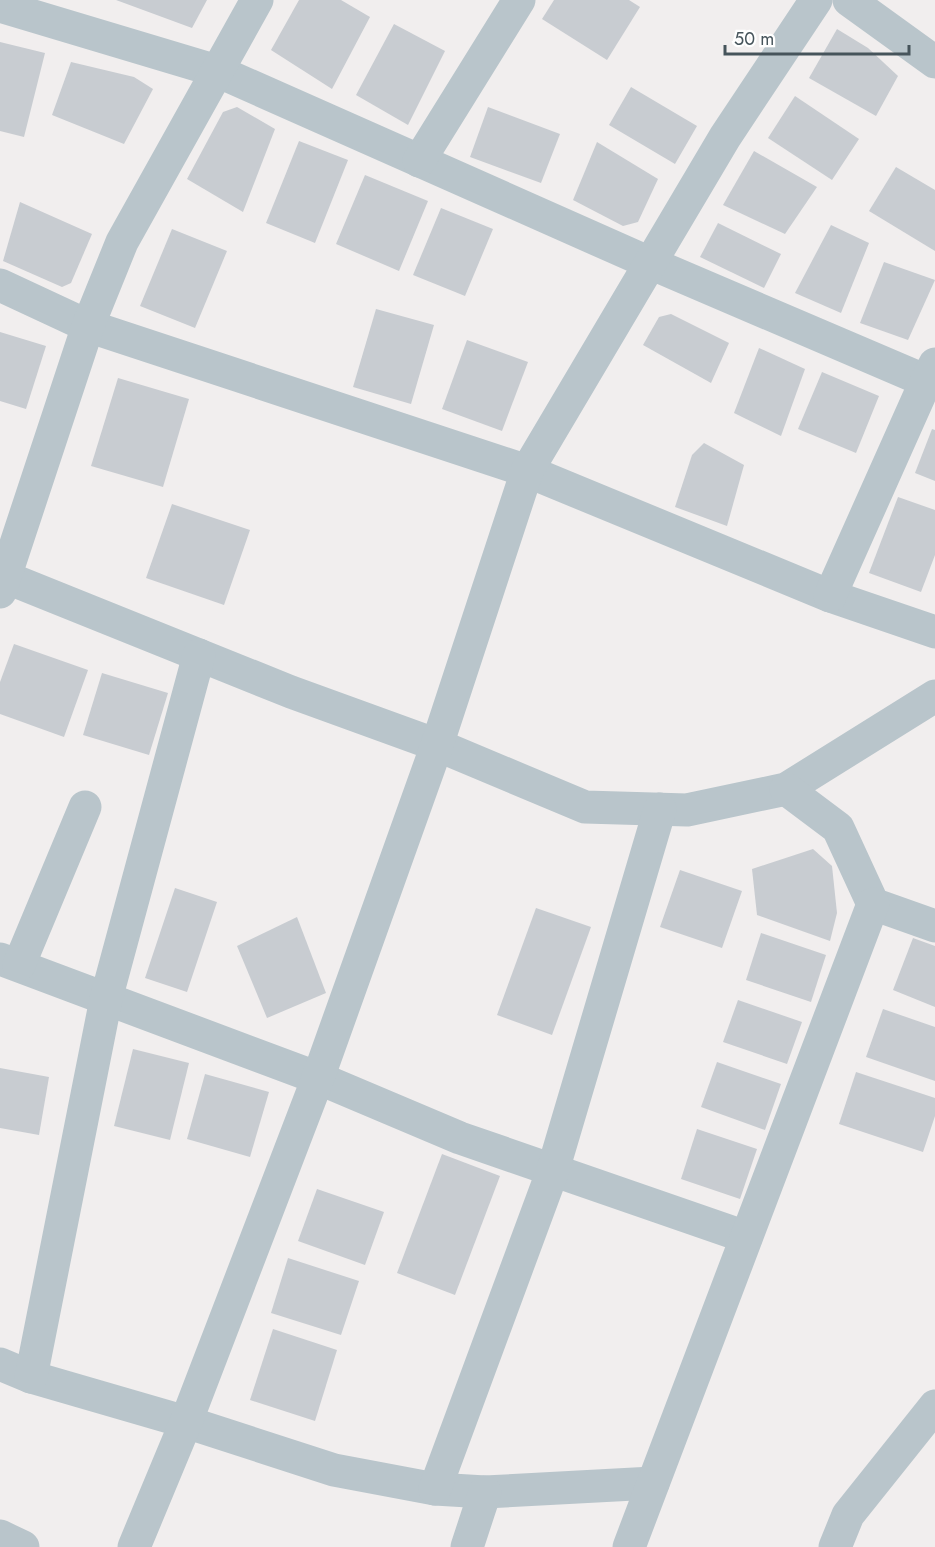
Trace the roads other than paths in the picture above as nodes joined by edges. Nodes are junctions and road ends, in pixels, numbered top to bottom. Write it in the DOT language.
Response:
graph roads {
  1 [pos="257,0"];
  2 [pos="519,0"];
  3 [pos="816,0"];
  4 [pos="849,0"];
  5 [pos="0,6"];
  6 [pos="935,62"];
  7 [pos="217,72"];
  8 [pos="419,161"];
  9 [pos="650,263"];
  10 [pos="0,285"];
  11 [pos="88,326"];
  12 [pos="930,373"];
  13 [pos="527,471"];
  14 [pos="2,581"];
  15 [pos="830,596"];
  16 [pos="935,632"];
  17 [pos="199,655"];
  18 [pos="935,696"];
  19 [pos="437,745"];
  20 [pos="786,789"];
  21 [pos="85,807"];
  22 [pos="660,809"];
  23 [pos="873,904"];
  24 [pos="935,926"];
  25 [pos="9,962"];
  26 [pos="106,999"];
  27 [pos="318,1078"];
  28 [pos="553,1170"];
  29 [pos="746,1237"];
  30 [pos="0,1364"];
  31 [pos="31,1377"];
  32 [pos="935,1406"];
  33 [pos="186,1422"];
  34 [pos="653,1483"];
  35 [pos="435,1489"];
  36 [pos="485,1492"];
  37 [pos="0,1536"];
  38 [pos="23,1547"];
  39 [pos="134,1547"];
  40 [pos="467,1547"];
  41 [pos="629,1547"];
  42 [pos="835,1547"];
  1 -- 7 [label="street"];
  2 -- 8 [label="street"];
  3 -- 9 [label="street"];
  4 -- 6 [label="street"];
  5 -- 7 [label="street"];
  7 -- 8 [label="street"];
  7 -- 11 [label="street"];
  8 -- 9 [label="street"];
  9 -- 12 [label="street"];
  9 -- 13 [label="street"];
  10 -- 11 [label="street"];
  11 -- 13 [label="street"];
  11 -- 14 [label="street"];
  12 -- 15 [label="street"];
  13 -- 15 [label="street"];
  13 -- 19 [label="street"];
  14 -- 17 [label="street"];
  15 -- 16 [label="street"];
  17 -- 19 [label="street"];
  17 -- 26 [label="street"];
  18 -- 20 [label="street"];
  19 -- 22 [label="street"];
  19 -- 27 [label="street"];
  20 -- 22 [label="street"];
  20 -- 23 [label="street"];
  21 -- 25 [label="street"];
  22 -- 28 [label="street"];
  23 -- 24 [label="street"];
  23 -- 29 [label="street"];
  25 -- 26 [label="street"];
  26 -- 27 [label="street"];
  26 -- 31 [label="street"];
  27 -- 28 [label="street"];
  27 -- 33 [label="street"];
  28 -- 29 [label="street"];
  28 -- 35 [label="street"];
  29 -- 34 [label="street"];
  30 -- 31 [label="street"];
  31 -- 33 [label="street"];
  32 -- 42 [label="street"];
  33 -- 35 [label="street"];
  33 -- 39 [label="street"];
  34 -- 36 [label="street"];
  34 -- 41 [label="street"];
  35 -- 36 [label="street"];
  36 -- 40 [label="street"];
  37 -- 38 [label="street"];
}
